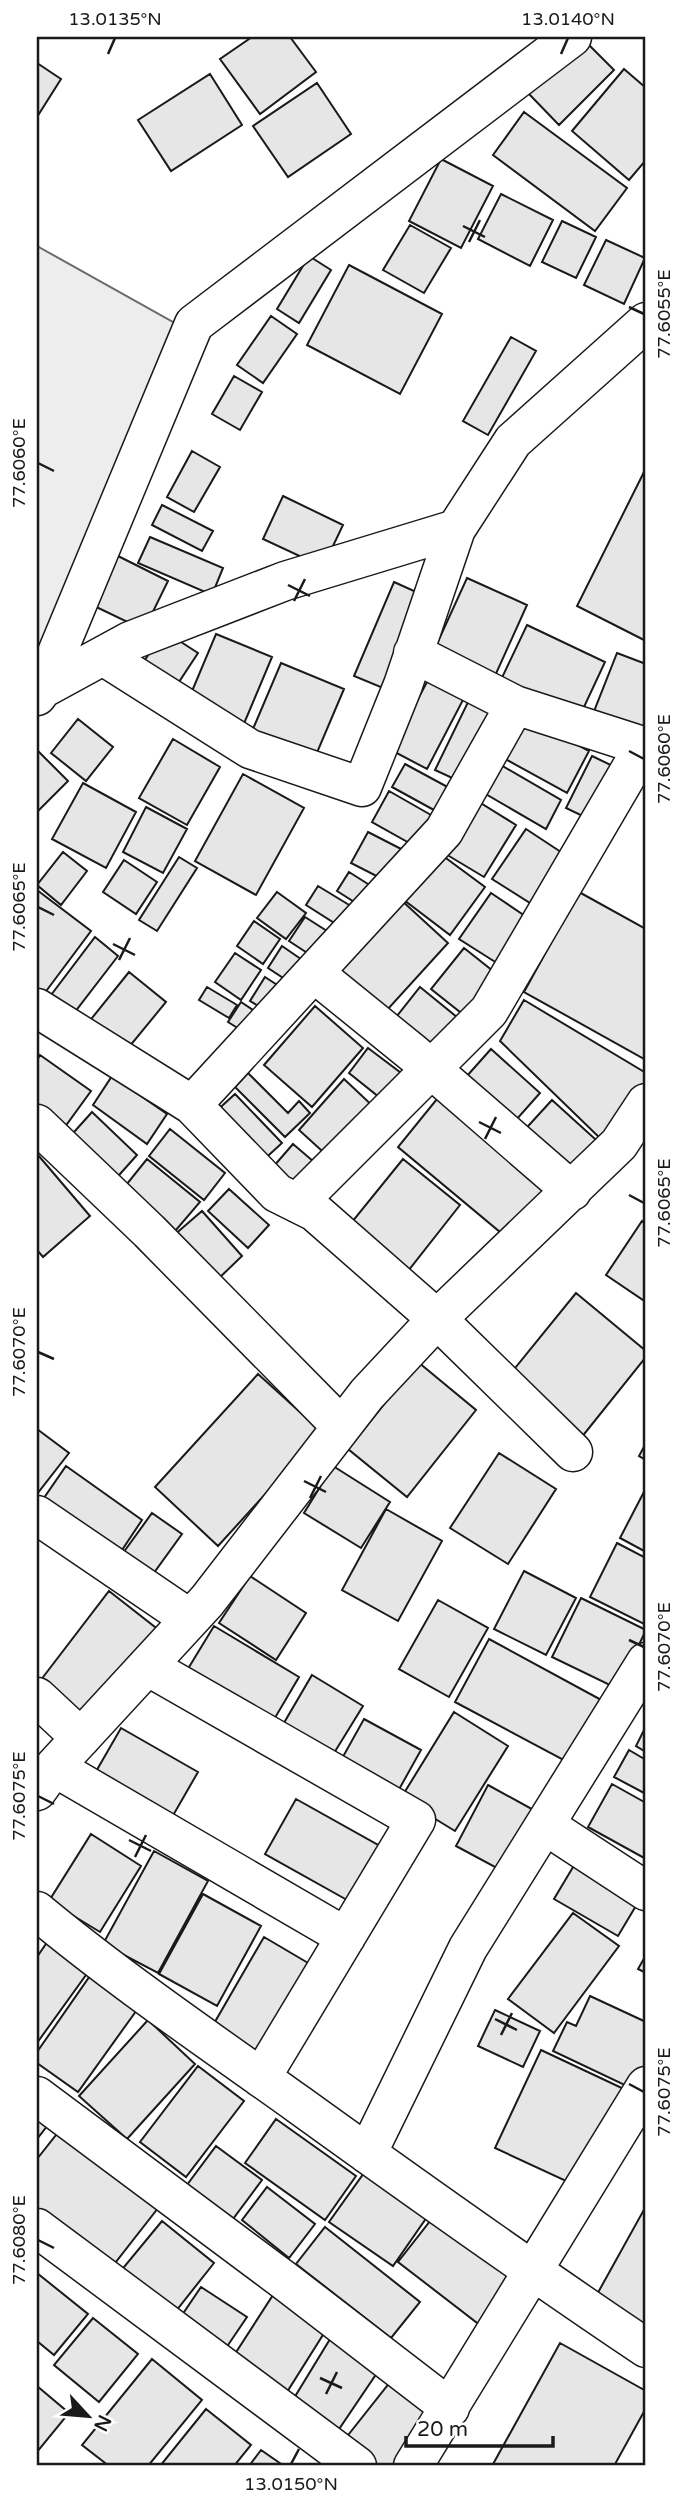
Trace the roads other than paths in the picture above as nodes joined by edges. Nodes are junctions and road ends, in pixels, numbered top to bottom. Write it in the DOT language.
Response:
graph roads {
  1 [pos="572,37"];
  2 [pos="646,322"];
  3 [pos="456,529"];
  4 [pos="413,653"];
  5 [pos="103,656"];
  6 [pos="39,692"];
  7 [pos="516,705"];
  8 [pos="645,746"];
  9 [pos="314,972"];
  10 [pos="37,1008"];
  11 [pos="431,1069"];
  12 [pos="646,1103"];
  13 [pos="192,1105"];
  14 [pos="37,1124"];
  15 [pos="572,1191"];
  16 [pos="297,1203"];
  17 [pos="437,1319"];
  18 [pos="341,1426"];
  19 [pos="573,1452"];
  20 [pos="37,1515"];
  21 [pos="190,1619"];
  22 [pos="646,1662"];
  23 [pos="147,1666"];
  24 [pos="37,1697"];
  25 [pos="81,1738"];
  26 [pos="46,1779"];
  27 [pos="545,1825"];
  28 [pos="646,1891"];
  29 [pos="37,1911"];
  30 [pos="346,1937"];
  31 [pos="261,2078"];
  32 [pos="646,2086"];
  33 [pos="37,2096"];
  34 [pos="367,2154"];
  35 [pos="37,2228"];
  36 [pos="533,2273"];
  37 [pos="646,2348"];
  38 [pos="450,2408"];
  39 [pos="356,2466"];
  40 [pos="413,2466"];
  1 -- 6 [label="street"];
  2 -- 3 [label="street"];
  3 -- 4 [label="street"];
  3 -- 5 [label="street"];
  4 -- 5 [label="street"];
  4 -- 7 [label="street"];
  5 -- 6 [label="street"];
  7 -- 8 [label="street"];
  7 -- 9 [label="street"];
  8 -- 11 [label="street"];
  9 -- 11 [label="street"];
  9 -- 13 [label="street"];
  10 -- 13 [label="street"];
  11 -- 15 [label="street"];
  11 -- 16 [label="street"];
  12 -- 15 [label="street"];
  13 -- 16 [label="street"];
  14 -- 18 [label="street"];
  15 -- 17 [label="street"];
  16 -- 17 [label="street"];
  17 -- 18 [label="street"];
  17 -- 19 [label="street"];
  18 -- 21 [label="street"];
  20 -- 21 [label="street"];
  21 -- 23 [label="street"];
  22 -- 27 [label="street"];
  23 -- 25 [label="street"];
  23 -- 30 [label="street"];
  24 -- 25 [label="street"];
  25 -- 26 [label="street"];
  26 -- 30 [label="street"];
  27 -- 28 [label="street"];
  27 -- 34 [label="street"];
  29 -- 31 [label="street"];
  30 -- 31 [label="street"];
  31 -- 34 [label="street"];
  32 -- 36 [label="street"];
  33 -- 38 [label="street"];
  34 -- 36 [label="street"];
  35 -- 39 [label="street"];
  36 -- 37 [label="street"];
  36 -- 38 [label="street"];
  38 -- 40 [label="street"];
}
